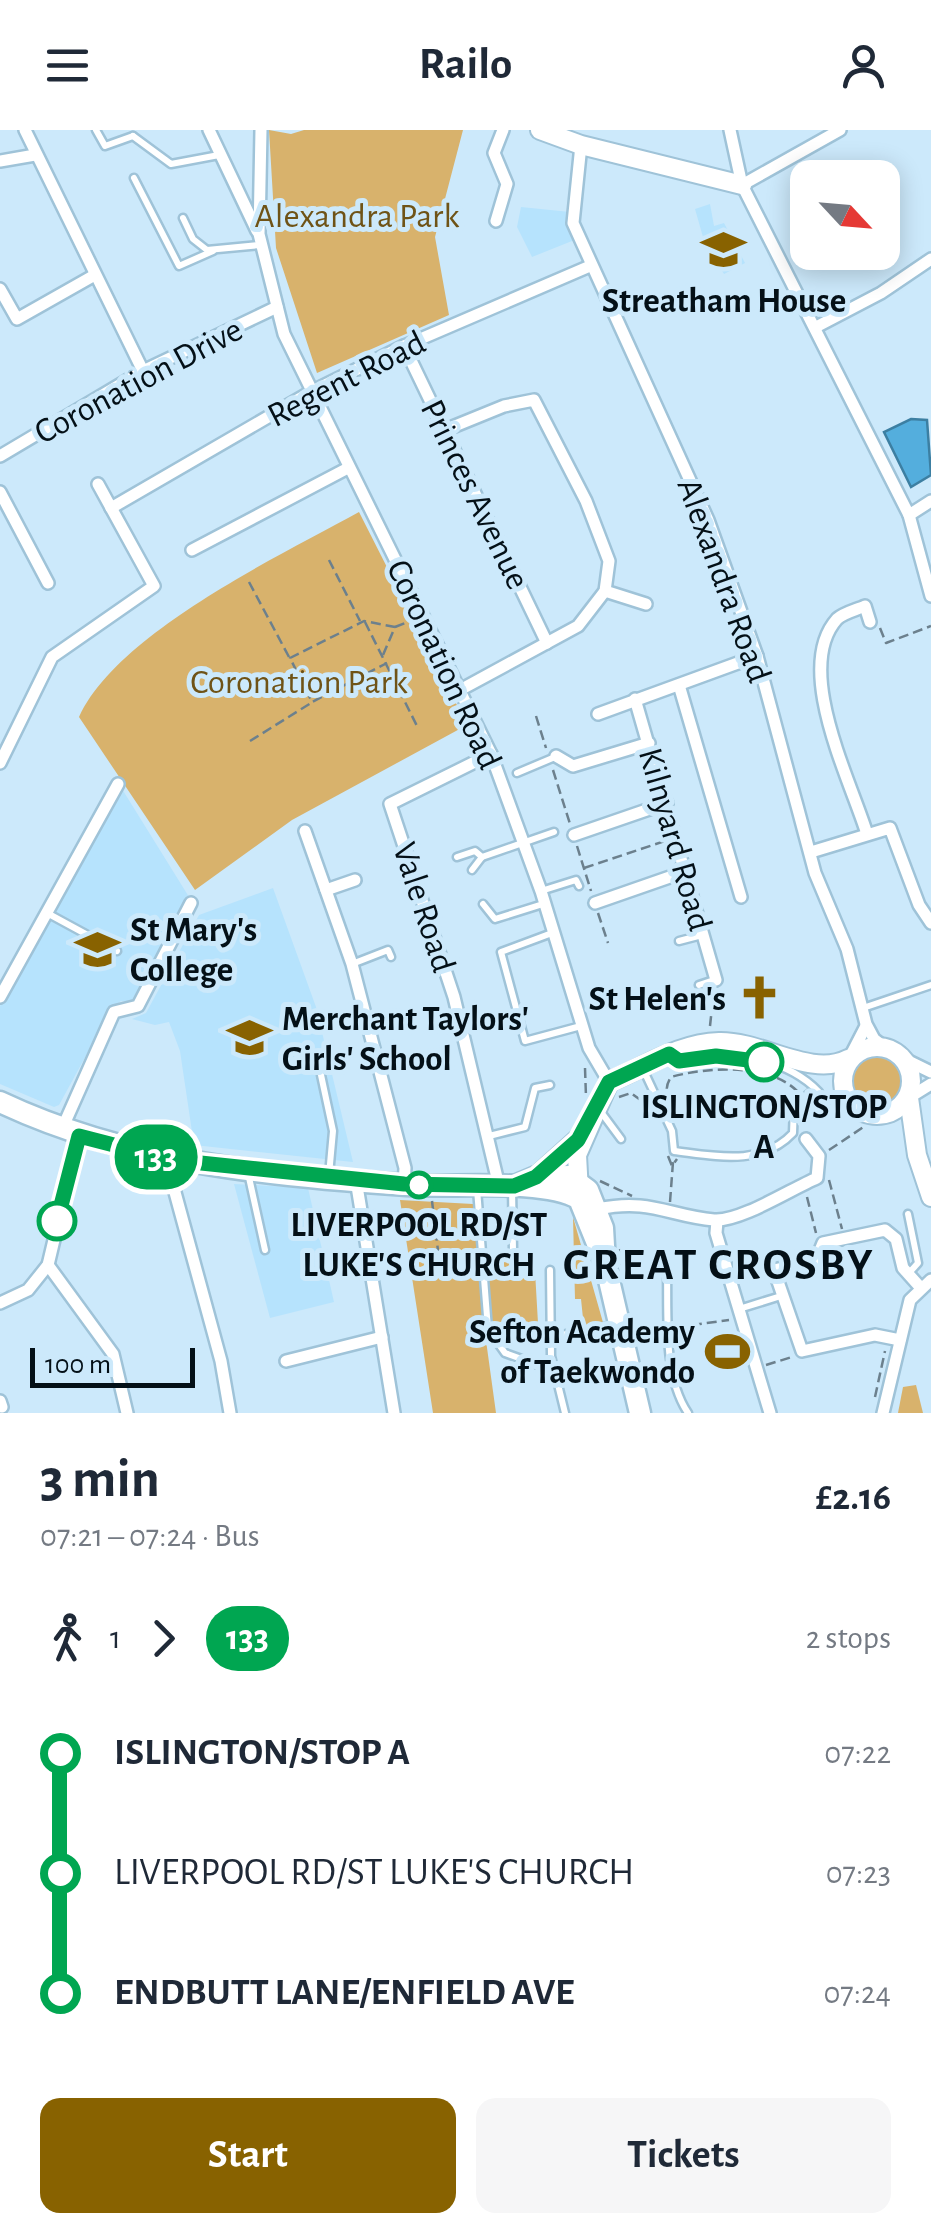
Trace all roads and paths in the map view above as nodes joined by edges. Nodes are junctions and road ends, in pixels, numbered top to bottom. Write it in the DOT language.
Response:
graph roads {
  1 [pos="24,130"];
  2 [pos="96,130"];
  3 [pos="209,130"];
  4 [pos="262,130"];
  5 [pos="503,130"];
  6 [pos="540,130"];
  7 [pos="730,130"];
  8 [pos="840,130"];
  9 [pos="134,133"];
  10 [pos="581,145"];
  11 [pos="35,154"];
  12 [pos="220,155"];
  13 [pos="0,161"];
  14 [pos="134,178"];
  15 [pos="742,185"];
  16 [pos="183,218"];
  17 [pos="496,221"];
  18 [pos="260,240"];
  19 [pos="212,252"];
  20 [pos="931,260"];
  21 [pos="590,266"];
  22 [pos="93,276"];
  23 [pos="0,289"];
  24 [pos="277,307"];
  25 [pos="816,327"];
  26 [pos="404,346"];
  27 [pos="142,371"];
  28 [pos="312,392"];
  29 [pos="445,430"];
  30 [pos="0,456"];
  31 [pos="348,468"];
  32 [pos="98,484"];
  33 [pos="0,492"];
  34 [pos="931,501"];
  35 [pos="111,508"];
  36 [pos="910,515"];
  37 [pos="192,550"];
  38 [pos="328,560"];
  39 [pos="249,582"];
  40 [pos="48,583"];
  41 [pos="605,592"];
  42 [pos="931,596"];
  43 [pos="646,604"];
  44 [pos="426,615"];
  45 [pos="362,621"];
  46 [pos="870,622"];
  47 [pos="931,626"];
  48 [pos="394,628"];
  49 [pos="547,643"];
  50 [pos="383,655"];
  51 [pos="757,656"];
  52 [pos="290,658"];
  53 [pos="387,664"];
  54 [pos="679,684"];
  55 [pos="460,690"];
  56 [pos="635,699"];
  57 [pos="312,702"];
  58 [pos="598,714"];
  59 [pos="418,728"];
  60 [pos="250,741"];
  61 [pos="648,742"];
  62 [pos="491,754"];
  63 [pos="556,756"];
  64 [pos="0,764"];
  65 [pos="518,772"];
  66 [pos="118,784"];
  67 [pos="667,803"];
  68 [pos="305,831"];
  69 [pos="554,832"];
  70 [pos="574,834"];
  71 [pos="867,834"];
  72 [pos="676,837"];
  73 [pos="524,843"];
  74 [pos="811,852"];
  75 [pos="457,857"];
  76 [pos="482,857"];
  77 [pos="584,868"];
  78 [pos="472,870"];
  79 [pos="686,870"];
  80 [pos="354,880"];
  81 [pos="578,886"];
  82 [pos="326,890"];
  83 [pos="741,896"];
  84 [pos="543,897"];
  85 [pos="191,903"];
  86 [pos="594,903"];
  87 [pos="483,904"];
  88 [pos="46,912"];
  89 [pos="931,924"];
  90 [pos="553,932"];
  91 [pos="704,935"];
  92 [pos="679,941"];
  93 [pos="116,951"];
  94 [pos="392,957"];
  95 [pos="352,964"];
  96 [pos="716,980"];
  97 [pos="699,986"];
  98 [pos="931,986"];
  99 [pos="0,997"];
  100 [pos="863,1008"];
  101 [pos="866,1024"];
  102 [pos="581,1026"];
  103 [pos="708,1043"];
  104 [pos="893,1053"];
  105 [pos="669,1054"];
  106 [pos="849,1058"];
  107 [pos="804,1062"];
  108 [pos="596,1064"];
  109 [pos="643,1068"];
  110 [pos="931,1072"];
  111 [pos="320,1075"];
  112 [pos="609,1082"];
  113 [pos="931,1084"];
  114 [pos="550,1085"];
  115 [pos="820,1092"];
  116 [pos="802,1098"];
  117 [pos="910,1098"];
  118 [pos="0,1102"];
  119 [pos="651,1108"];
  120 [pos="596,1110"];
  121 [pos="860,1112"];
  122 [pos="884,1115"];
  123 [pos="678,1122"];
  124 [pos="70,1132"];
  125 [pos="584,1133"];
  126 [pos="489,1136"];
  127 [pos="621,1138"];
  128 [pos="806,1139"];
  129 [pos="914,1143"];
  130 [pos="668,1146"];
  131 [pos="679,1152"];
  132 [pos="172,1160"];
  133 [pos="820,1162"];
  134 [pos="672,1164"];
  135 [pos="248,1168"];
  136 [pos="329,1177"];
  137 [pos="536,1177"];
  138 [pos="356,1180"];
  139 [pos="404,1184"];
  140 [pos="801,1184"];
  141 [pos="500,1186"];
  142 [pos="588,1192"];
  143 [pos="931,1197"];
  144 [pos="431,1198"];
  145 [pos="636,1203"];
  146 [pos="669,1208"];
  147 [pos="908,1214"];
  148 [pos="717,1221"];
  149 [pos="840,1232"];
  150 [pos="808,1246"];
  151 [pos="265,1250"];
  152 [pos="513,1251"];
  153 [pos="439,1259"];
  154 [pos="48,1266"];
  155 [pos="550,1270"];
  156 [pos="666,1272"];
  157 [pos="908,1274"];
  158 [pos="925,1284"];
  159 [pos="780,1296"];
  160 [pos="0,1303"];
  161 [pos="740,1313"];
  162 [pos="621,1324"];
  163 [pos="668,1328"];
  164 [pos="382,1337"];
  165 [pos="550,1337"];
  166 [pos="900,1340"];
  167 [pos="802,1351"];
  168 [pos="286,1361"];
  169 [pos="756,1367"];
  170 [pos="554,1372"];
  171 [pos="127,1413"];
  172 [pos="230,1413"];
  173 [pos="394,1413"];
  174 [pos="565,1413"];
  175 [pos="640,1413"];
  176 [pos="688,1413"];
  177 [pos="770,1413"];
  178 [pos="883,1413"];
  1 -- 11 [label="street"];
  2 -- 9 [label="lane"];
  3 -- 12 [label="street"];
  4 -- 18 [label="street, Coronation Road"];
  5 -- 17 [label="street"];
  6 -- 10 [label="main road"];
  7 -- 15 [label="street"];
  8 -- 15 [label="street"];
  9 -- 12 [label="lane"];
  10 -- 15 [label="main road"];
  10 -- 21 [label="street, Alexandra Road"];
  11 -- 13 [label="street"];
  11 -- 22 [label="street"];
  12 -- 18 [label="street"];
  14 -- 19 [label="lane"];
  15 -- 25 [label="street"];
  16 -- 19 [label="lane"];
  18 -- 19 [label="lane"];
  18 -- 24 [label="street, Coronation Road"];
  20 -- 25 [label="street"];
  21 -- 26 [label="street, Regent Road"];
  21 -- 51 [label="street, Alexandra Road"];
  22 -- 23 [label="street"];
  22 -- 27 [label="street"];
  24 -- 27 [label="street, Coronation Drive"];
  24 -- 28 [label="street, Coronation Road"];
  25 -- 36 [label="street"];
  26 -- 28 [label="street, Regent Road"];
  26 -- 29 [label="street, Princes Avenue"];
  27 -- 30 [label="street, Coronation Drive"];
  28 -- 31 [label="street, Coronation Road"];
  28 -- 35 [label="street, Regent Road"];
  29 -- 41 [label="street"];
  29 -- 49 [label="street, Princes Avenue"];
  31 -- 37 [label="street"];
  31 -- 44 [label="street, Coronation Road"];
  32 -- 35 [label="street"];
  33 -- 40 [label="street"];
  34 -- 36 [label="street"];
  35 -- 64 [label="street"];
  36 -- 42 [label="street"];
  38 -- 45 [label="path"];
  39 -- 52 [label="path"];
  41 -- 43 [label="street"];
  41 -- 49 [label="street"];
  44 -- 48 [label="path"];
  44 -- 55 [label="street, Coronation Road"];
  45 -- 48 [label="path"];
  45 -- 50 [label="path"];
  45 -- 52 [label="path"];
  46 -- 47 [label="path"];
  46 -- 71 [label="street"];
  48 -- 50 [label="path"];
  49 -- 55 [label="street"];
  50 -- 53 [label="path"];
  51 -- 54 [label="street"];
  51 -- 74 [label="street, Alexandra Road"];
  52 -- 57 [label="path"];
  53 -- 57 [label="path"];
  53 -- 59 [label="path"];
  54 -- 56 [label="street"];
  54 -- 83 [label="street"];
  55 -- 62 [label="street, Coronation Road"];
  56 -- 58 [label="street"];
  56 -- 61 [label="street, Kilnyard Road"];
  57 -- 60 [label="path"];
  61 -- 63 [label="street"];
  61 -- 67 [label="street, Kilnyard Road"];
  62 -- 73 [label="street, Coronation Road"];
  62 -- 126 [label="street, Vale Road"];
  63 -- 65 [label="lane"];
  66 -- 88 [label="street"];
  67 -- 70 [label="street"];
  67 -- 72 [label="street, Kilnyard Road"];
  68 -- 82 [label="street"];
  69 -- 73 [label="lane"];
  71 -- 74 [label="street"];
  71 -- 89 [label="street"];
  72 -- 77 [label="path"];
  72 -- 79 [label="street, Kilnyard Road"];
  73 -- 76 [label="lane"];
  73 -- 84 [label="street, Coronation Road"];
  74 -- 100 [label="street, Alexandra Road"];
  75 -- 76 [label="lane"];
  76 -- 78 [label="lane"];
  79 -- 86 [label="street"];
  79 -- 91 [label="street, Kilnyard Road"];
  80 -- 82 [label="street"];
  81 -- 84 [label="lane"];
  82 -- 95 [label="street"];
  84 -- 87 [label="lane"];
  84 -- 90 [label="street, Coronation Road"];
  85 -- 124 [label="street"];
  88 -- 93 [label="lane"];
  88 -- 99 [label="street"];
  90 -- 102 [label="street, Coronation Road"];
  90 -- 102 [label="lane"];
  91 -- 92 [label="lane"];
  91 -- 96 [label="street, Kilnyard Road"];
  94 -- 95 [label="lane"];
  95 -- 139 [label="street"];
  96 -- 97 [label="lane"];
  96 -- 103 [label="path"];
  98 -- 100 [label="lane"];
  100 -- 101 [label="street, Alexandra Road"];
  101 -- 104 [label="street"];
  101 -- 106 [label="street"];
  102 -- 108 [label="street, Coronation Road"];
  103 -- 105 [label="main road"];
  103 -- 107 [label="main road"];
  104 -- 106 [label="main road"];
  104 -- 110 [label="street"];
  104 -- 117 [label="main road"];
  105 -- 109 [label="main road"];
  105 -- 115 [label="lane"];
  106 -- 107 [label="main road"];
  106 -- 121 [label="main road"];
  107 -- 121 [label="main road"];
  108 -- 112 [label="street, Coronation Road"];
  108 -- 120 [label="path"];
  109 -- 112 [label="main road"];
  109 -- 131 [label="lane"];
  111 -- 136 [label="lane"];
  112 -- 120 [label="main road"];
  113 -- 117 [label="street"];
  114 -- 126 [label="lane"];
  115 -- 116 [label="lane"];
  115 -- 121 [label="lane"];
  116 -- 123 [label="path"];
  116 -- 131 [label="lane"];
  117 -- 122 [label="main road"];
  117 -- 129 [label="main road"];
  118 -- 124 [label="highway"];
  119 -- 120 [label="path"];
  120 -- 125 [label="main road"];
  120 -- 127 [label="lane"];
  121 -- 122 [label="main road"];
  121 -- 133 [label="path"];
  122 -- 129 [label="main road"];
  124 -- 132 [label="highway"];
  124 -- 154 [label="street"];
  125 -- 137 [label="main road"];
  125 -- 142 [label="main road"];
  126 -- 141 [label="street, Vale Road"];
  128 -- 133 [label="street"];
  129 -- 143 [label="main road"];
  130 -- 134 [label="path"];
  131 -- 134 [label="path"];
  132 -- 135 [label="highway"];
  132 -- 172 [label="street"];
  133 -- 140 [label="street"];
  133 -- 149 [label="path"];
  134 -- 146 [label="path"];
  135 -- 136 [label="highway"];
  135 -- 151 [label="lane"];
  136 -- 138 [label="highway"];
  137 -- 141 [label="highway"];
  137 -- 142 [label="highway"];
  138 -- 139 [label="highway"];
  138 -- 164 [label="street"];
  139 -- 141 [label="highway"];
  140 -- 148 [label="street"];
  140 -- 150 [label="path"];
  141 -- 142 [label="highway"];
  141 -- 152 [label="lane"];
  141 -- 170 [label="lane"];
  142 -- 145 [label="street"];
  142 -- 145 [label="path"];
  142 -- 162 [label="highway"];
  144 -- 153 [label="path"];
  145 -- 146 [label="street"];
  146 -- 148 [label="street"];
  147 -- 157 [label="lane"];
  148 -- 161 [label="street"];
  154 -- 160 [label="street"];
  154 -- 171 [label="street"];
  155 -- 165 [label="lane"];
  156 -- 163 [label="lane"];
  157 -- 158 [label="street"];
  157 -- 159 [label="street"];
  158 -- 166 [label="street"];
  159 -- 161 [label="lane"];
  159 -- 167 [label="street"];
  161 -- 163 [label="path"];
  161 -- 169 [label="street"];
  162 -- 165 [label="lane"];
  162 -- 175 [label="highway"];
  163 -- 176 [label="lane"];
  164 -- 168 [label="street"];
  164 -- 173 [label="street"];
  165 -- 170 [label="lane"];
  166 -- 167 [label="street"];
  166 -- 178 [label="street"];
  167 -- 169 [label="path"];
  169 -- 177 [label="street"];
  170 -- 174 [label="lane"];
}
